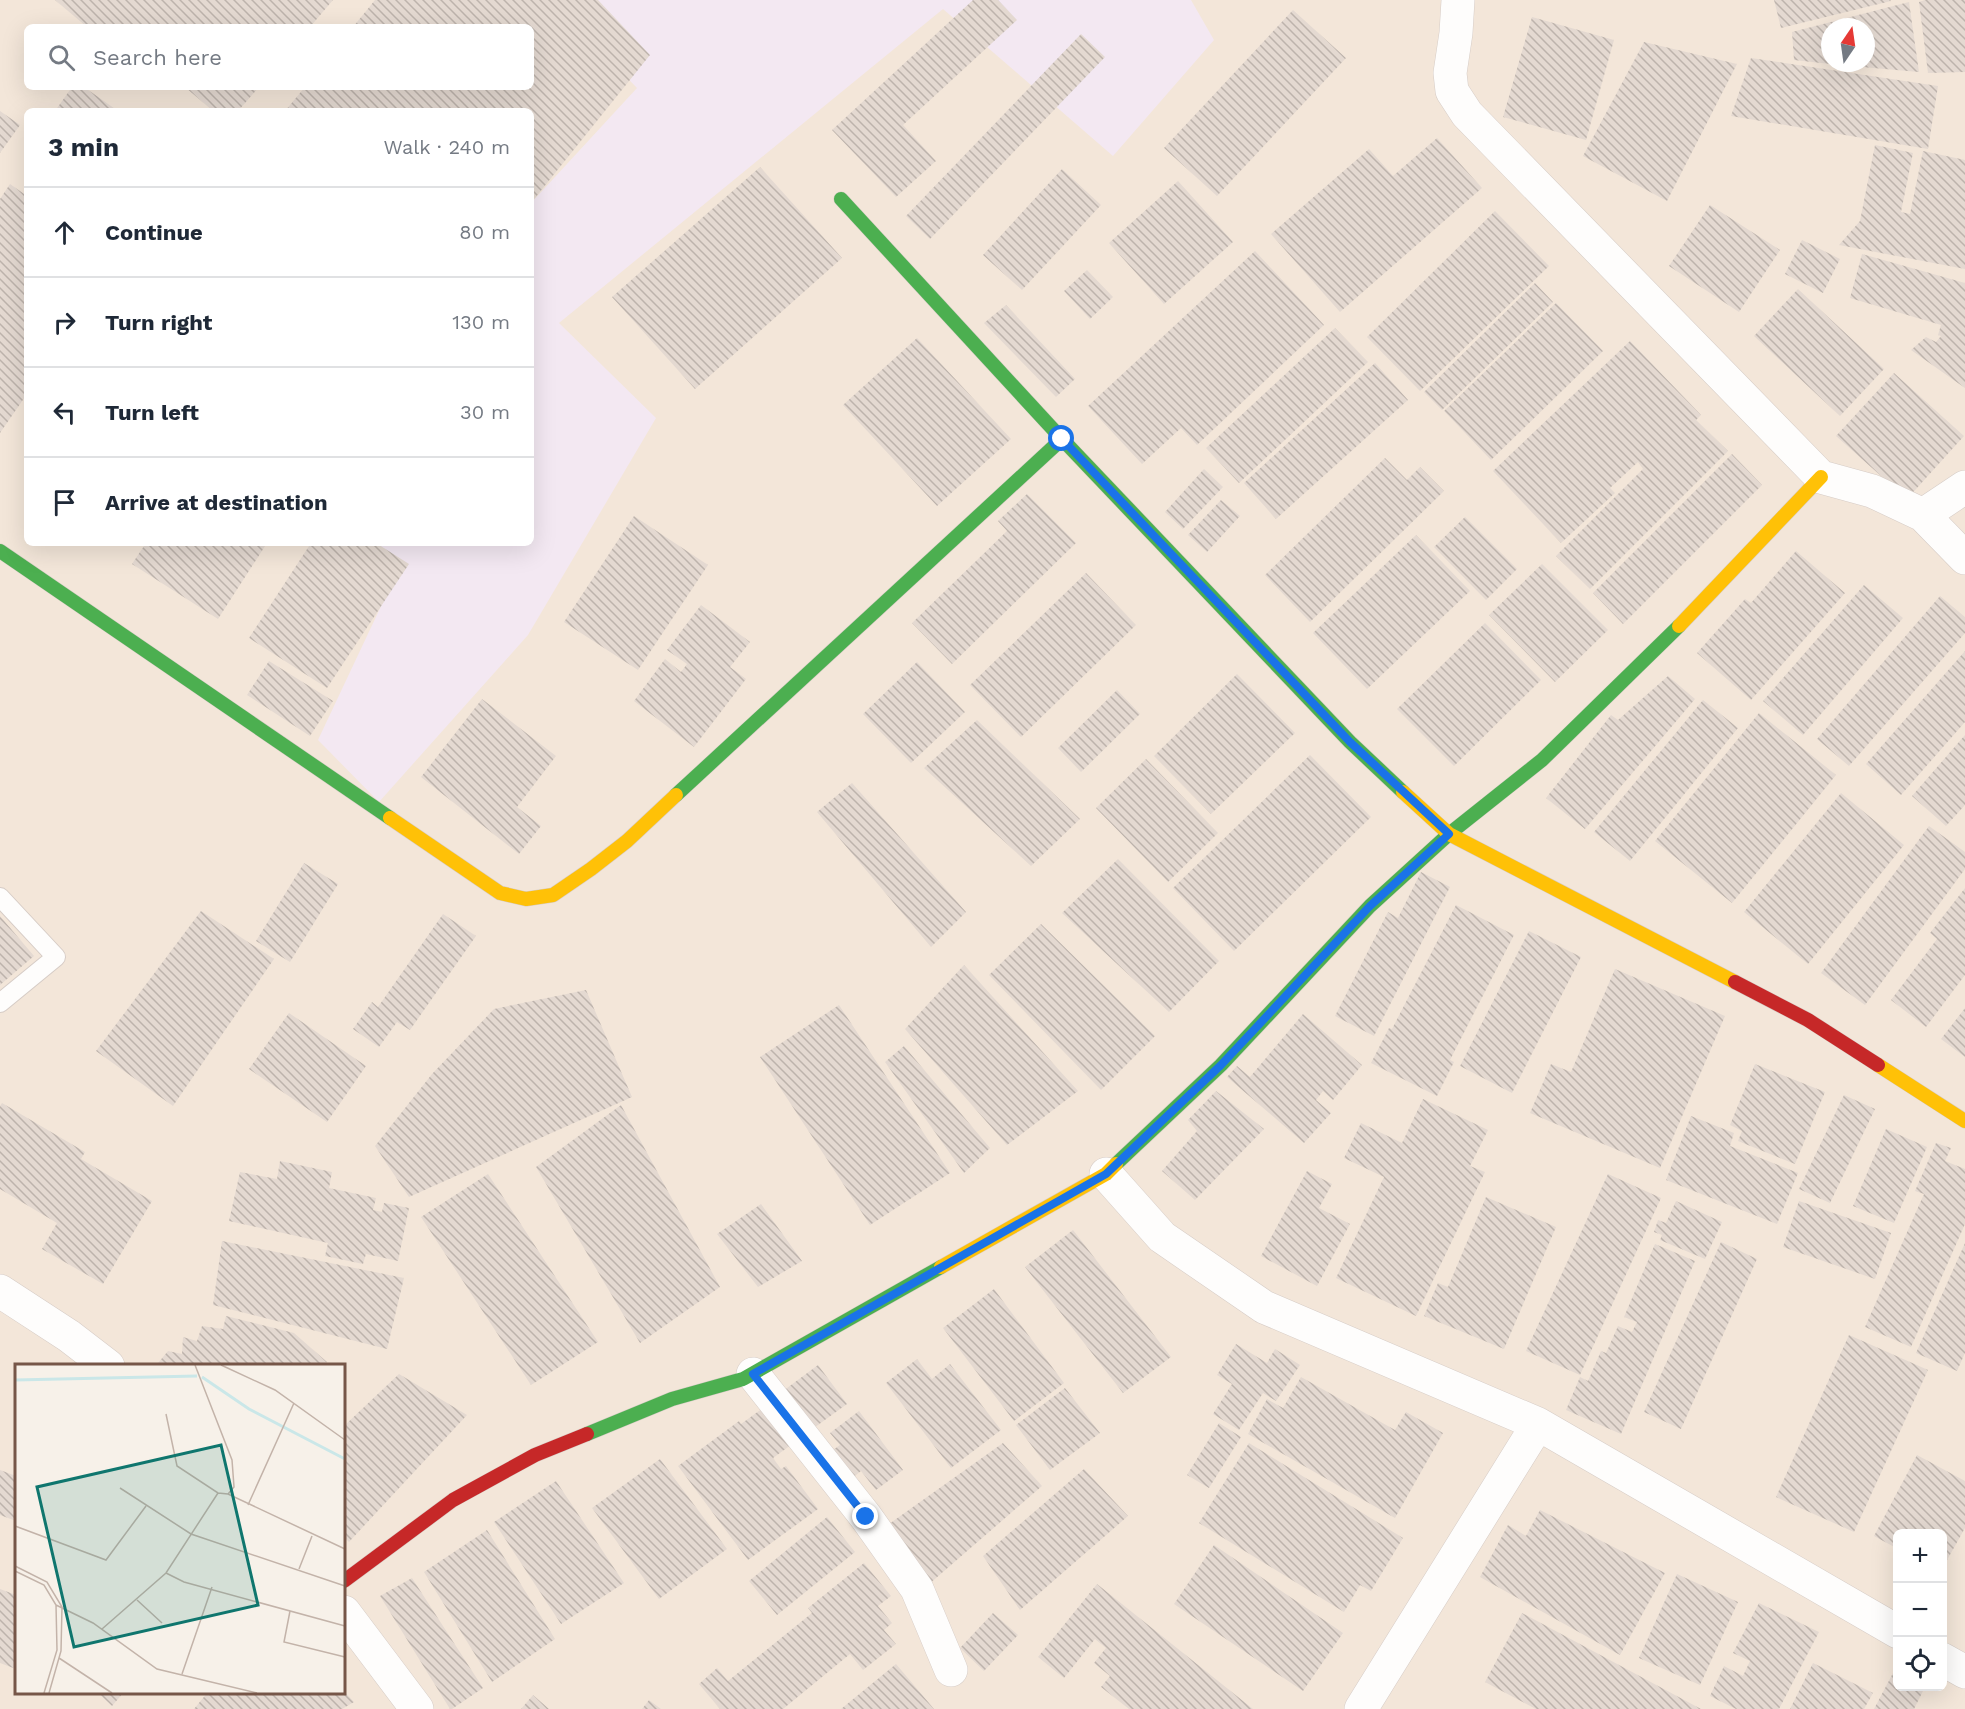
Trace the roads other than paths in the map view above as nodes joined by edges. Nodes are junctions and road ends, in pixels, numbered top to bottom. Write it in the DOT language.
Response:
graph roads {
  1 [pos="1458,0"];
  2 [pos="841,199"];
  3 [pos="1062,439"];
  4 [pos="1821,477"];
  5 [pos="1965,487"];
  6 [pos="1923,515"];
  7 [pos="0,551"];
  8 [pos="1965,558"];
  9 [pos="1449,834"];
  10 [pos="0,897"];
  11 [pos="0,1003"];
  12 [pos="1965,1121"];
  13 [pos="1106,1174"];
  14 [pos="0,1291"];
  15 [pos="107,1364"];
  16 [pos="753,1374"];
  17 [pos="1538,1424"];
  18 [pos="345,1580"];
  19 [pos="345,1613"];
  20 [pos="1893,1629"];
  21 [pos="1947,1662"];
  22 [pos="951,1670"];
  23 [pos="1965,1672"];
  24 [pos="417,1709"];
  25 [pos="1361,1709"];
  1 -- 4 [label="street"];
  2 -- 3 [label="street"];
  3 -- 7 [label="street"];
  3 -- 9 [label="street"];
  4 -- 6 [label="street"];
  4 -- 9 [label="street"];
  5 -- 6 [label="street"];
  6 -- 8 [label="street"];
  9 -- 12 [label="street"];
  9 -- 13 [label="street"];
  10 -- 11 [label="lane"];
  13 -- 16 [label="street"];
  13 -- 17 [label="street"];
  14 -- 15 [label="street"];
  16 -- 18 [label="street"];
  16 -- 22 [label="street"];
  17 -- 20 [label="street"];
  17 -- 25 [label="street"];
  19 -- 24 [label="street"];
  21 -- 23 [label="street"];
}
